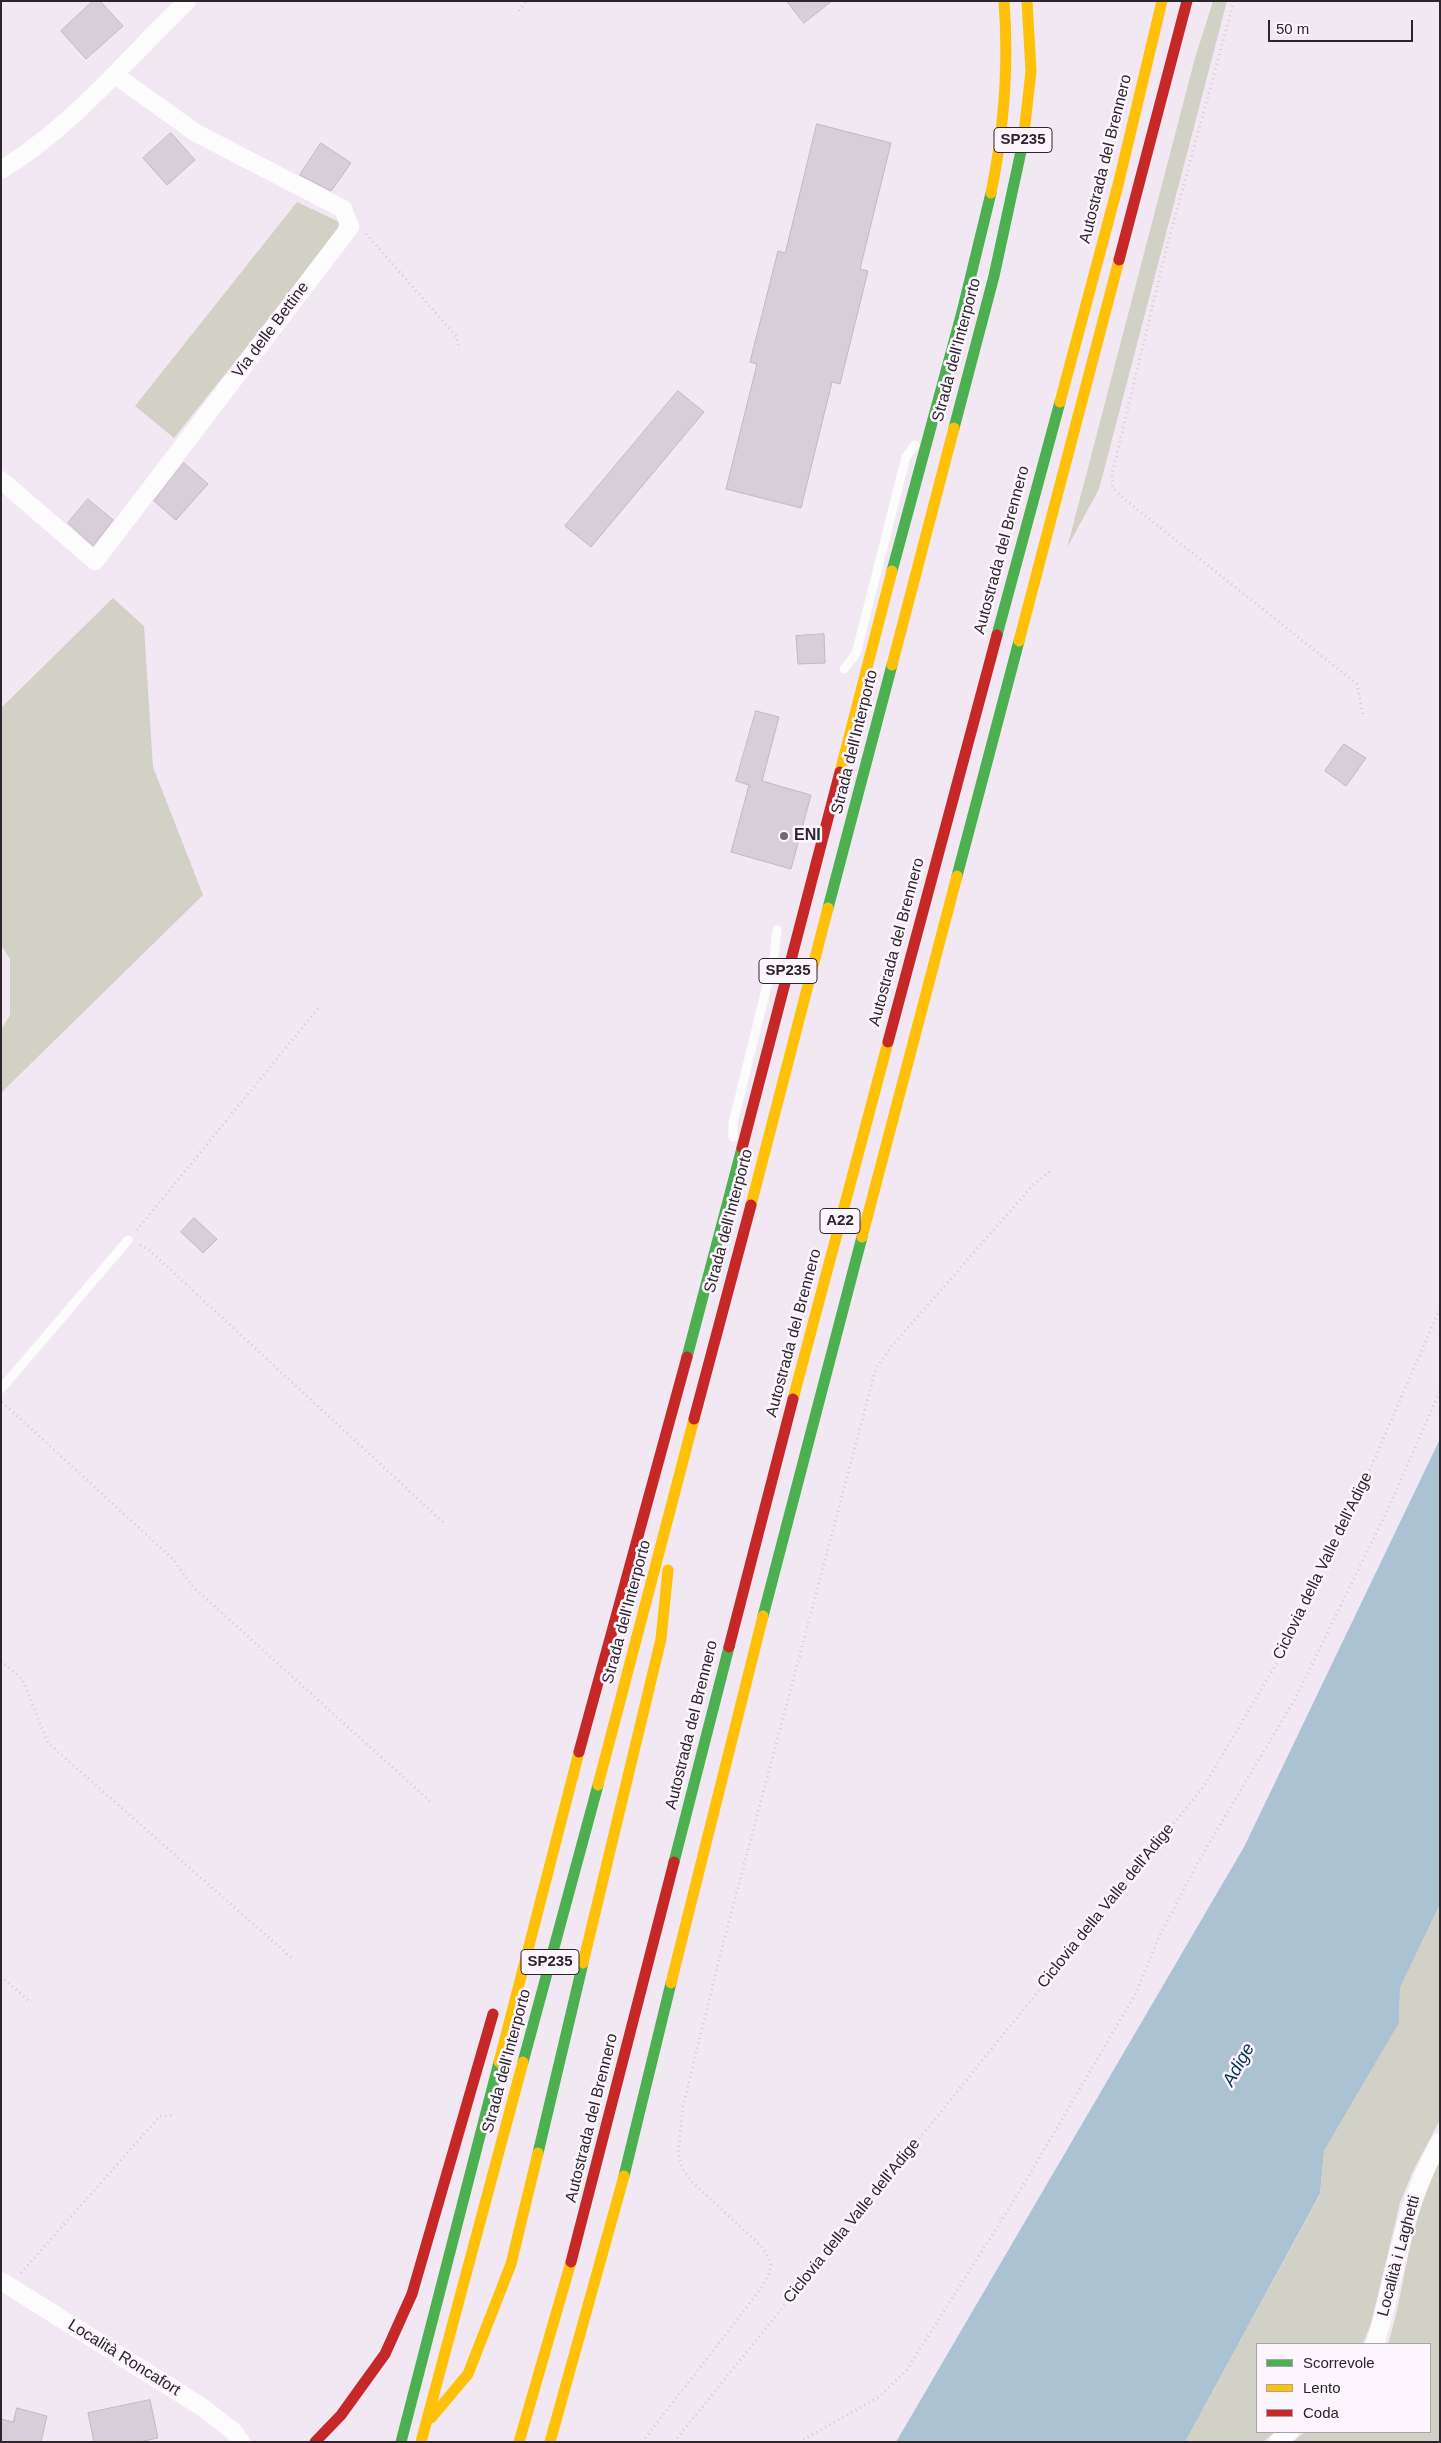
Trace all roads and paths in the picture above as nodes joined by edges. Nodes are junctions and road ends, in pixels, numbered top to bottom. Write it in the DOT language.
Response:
graph roads {
  1 [pos="526,1"];
  2 [pos="1004,1"];
  3 [pos="1027,1"];
  4 [pos="1162,1"];
  5 [pos="1187,1"];
  6 [pos="1234,1"];
  7 [pos="185,2"];
  8 [pos="520,10"];
  9 [pos="115,75"];
  10 [pos="1,170"];
  11 [pos="350,227"];
  12 [pos="458,350"];
  13 [pos="931,422"];
  14 [pos="1,480"];
  15 [pos="844,670"];
  16 [pos="1363,716"];
  17 [pos="777,930"];
  18 [pos="320,1006"];
  19 [pos="1052,1170"];
  20 [pos="735,1177"];
  21 [pos="128,1240"];
  22 [pos="1440,1308"];
  23 [pos="1,1389"];
  24 [pos="1440,1391"];
  25 [pos="1,1402"];
  26 [pos="678,1482"];
  27 [pos="444,1524"];
  28 [pos="1,1661"];
  29 [pos="576,1764"];
  30 [pos="433,1804"];
  31 [pos="538,1866"];
  32 [pos="293,1959"];
  33 [pos="1,1976"];
  34 [pos="498,1999"];
  35 [pos="30,2002"];
  36 [pos="173,2115"];
  37 [pos="1440,2142"];
  38 [pos="5,2284"];
  39 [pos="1440,2305"];
  40 [pos="1375,2343"];
  41 [pos="1399,2343"];
  42 [pos="1289,2433"];
  43 [pos="241,2442"];
  44 [pos="315,2442"];
  45 [pos="401,2442"];
  46 [pos="411,2442"];
  47 [pos="422,2442"];
  48 [pos="519,2442"];
  49 [pos="550,2442"];
  50 [pos="642,2442"];
  51 [pos="674,2442"];
  52 [pos="800,2442"];
  53 [pos="1278,2442"];
  1 -- 8 [label="path"];
  2 -- 13 [label="highway, Strada dell'Interporto / SP235"];
  3 -- 26 [label="highway, Strada dell'Interporto / SP235"];
  4 -- 48 [label="highway, Autostrada del Brennero / A22"];
  5 -- 49 [label="highway, A22"];
  6 -- 16 [label="path"];
  7 -- 9 [label="street"];
  9 -- 10 [label="street"];
  9 -- 11 [label="street"];
  11 -- 12 [label="path"];
  11 -- 14 [label="street, Via delle Bettine"];
  13 -- 15 [label="lane"];
  13 -- 20 [label="highway, Strada dell'Interporto / SP235"];
  17 -- 20 [label="lane"];
  18 -- 21 [label="path"];
  19 -- 50 [label="path"];
  20 -- 29 [label="highway, Strada dell'Interporto / SP235"];
  21 -- 23 [label="lane"];
  21 -- 27 [label="path"];
  22 -- 51 [label="path, Ciclovia della Valle dell'Adige"];
  24 -- 52 [label="path"];
  25 -- 30 [label="path"];
  26 -- 46 [label="highway"];
  26 -- 47 [label="highway, Strada dell'Interporto / SP235"];
  28 -- 32 [label="path"];
  29 -- 31 [label="highway"];
  29 -- 45 [label="highway, Strada dell'Interporto / SP235"];
  33 -- 35 [label="path"];
  34 -- 44 [label="highway"];
  36 -- 38 [label="path"];
  37 -- 40 [label="street, Località i Laghetti"];
  38 -- 43 [label="street, Località Roncafort"];
  39 -- 41 [label="path"];
  42 -- 53 [label="street"];
}
